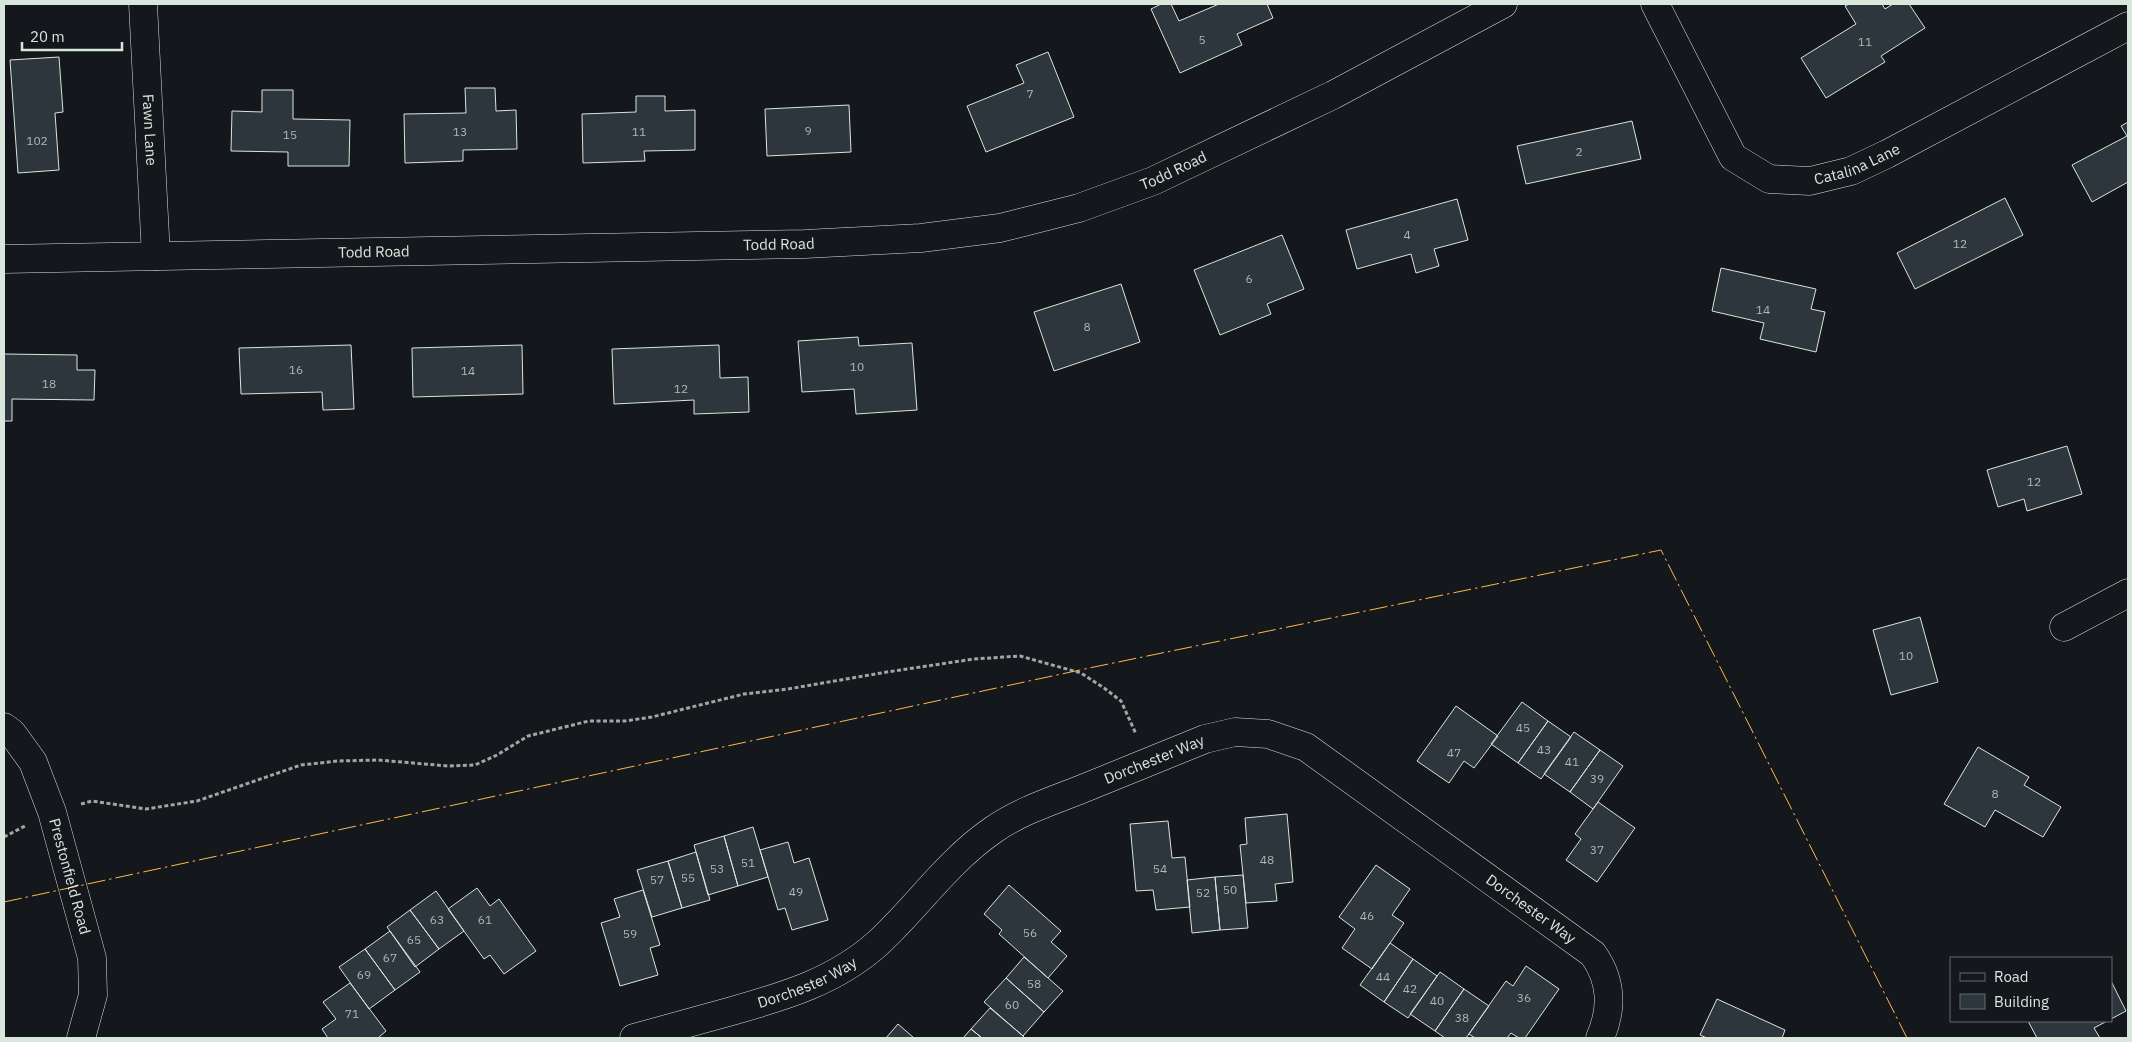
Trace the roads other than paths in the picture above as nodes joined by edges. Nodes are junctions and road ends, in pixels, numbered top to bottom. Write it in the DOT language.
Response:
graph roads {
  1 [pos="143,4"];
  2 [pos="1502,4"];
  3 [pos="1655,4"];
  4 [pos="2128,26"];
  5 [pos="156,256"];
  6 [pos="4,259"];
  7 [pos="2128,593"];
  8 [pos="2064,627"];
  9 [pos="4,727"];
  10 [pos="81,1038"];
  11 [pos="634,1038"];
  12 [pos="1600,1038"];
  1 -- 5 [label="street, Fawn Lane"];
  2 -- 5 [label="street, Todd Road"];
  3 -- 4 [label="street, Catalina Lane"];
  5 -- 6 [label="street, Todd Road"];
  7 -- 8 [label="street"];
  9 -- 10 [label="street, Prestonfield Road"];
  11 -- 12 [label="street, Dorchester Way"];
}
